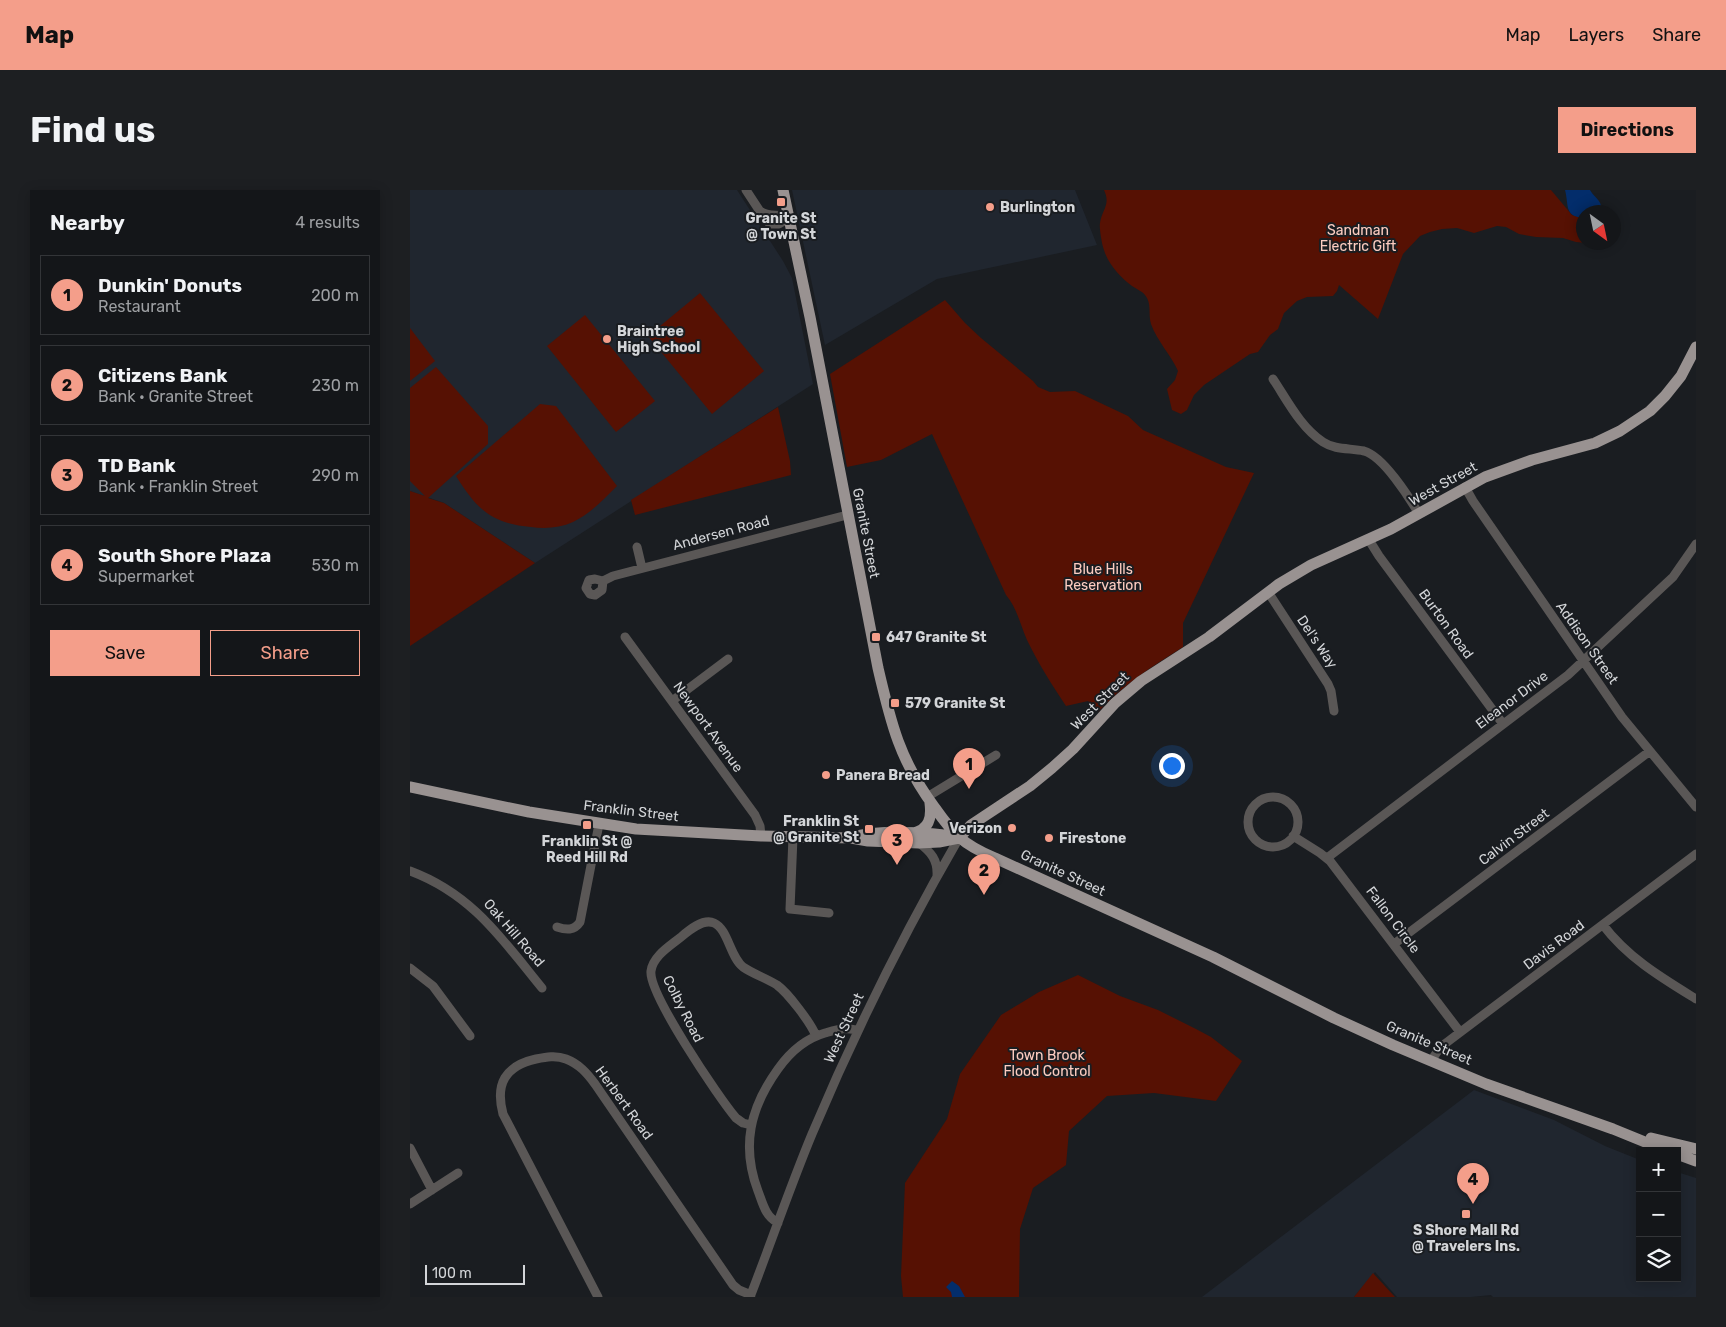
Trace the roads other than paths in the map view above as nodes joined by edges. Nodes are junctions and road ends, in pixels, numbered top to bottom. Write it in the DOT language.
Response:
graph roads {
  1 [pos="746,190"];
  2 [pos="783,190"];
  3 [pos="789,218"];
  4 [pos="1696,347"];
  5 [pos="1273,379"];
  6 [pos="1465,488"];
  7 [pos="1419,514"];
  8 [pos="848,515"];
  9 [pos="1369,540"];
  10 [pos="1696,544"];
  11 [pos="637,547"];
  12 [pos="642,568"];
  13 [pos="604,581"];
  14 [pos="1268,592"];
  15 [pos="625,637"];
  16 [pos="728,659"];
  17 [pos="1583,661"];
  18 [pos="672,701"];
  19 [pos="1334,712"];
  20 [pos="1503,724"];
  21 [pos="1650,751"];
  22 [pos="996,755"];
  23 [pos="410,786"];
  24 [pos="928,799"];
  25 [pos="1696,807"];
  26 [pos="599,824"];
  27 [pos="761,836"];
  28 [pos="1293,836"];
  29 [pos="794,837"];
  30 [pos="916,838"];
  31 [pos="959,838"];
  32 [pos="1696,854"];
  33 [pos="1327,858"];
  34 [pos="410,871"];
  35 [pos="936,878"];
  36 [pos="829,912"];
  37 [pos="1603,925"];
  38 [pos="557,926"];
  39 [pos="1394,944"];
  40 [pos="410,968"];
  41 [pos="542,988"];
  42 [pos="1696,999"];
  43 [pos="858,1031"];
  44 [pos="1460,1032"];
  45 [pos="470,1036"];
  46 [pos="816,1036"];
  47 [pos="1432,1061"];
  48 [pos="751,1125"];
  49 [pos="1613,1129"];
  50 [pos="1657,1147"];
  51 [pos="410,1148"];
  52 [pos="1696,1149"];
  53 [pos="1681,1155"];
  54 [pos="1696,1161"];
  55 [pos="458,1173"];
  56 [pos="432,1190"];
  57 [pos="410,1204"];
  58 [pos="778,1222"];
  59 [pos="751,1296"];
  60 [pos="598,1297"];
  1 -- 3 [label="street"];
  2 -- 3 [label="main road, Granite Street"];
  3 -- 8 [label="main road, Granite Street"];
  4 -- 6 [label="main road, West Street"];
  5 -- 7 [label="street"];
  6 -- 7 [label="main road, West Street"];
  6 -- 17 [label="street, Addison Street"];
  7 -- 9 [label="main road, West Street"];
  8 -- 12 [label="street, Andersen Road"];
  8 -- 24 [label="main road, Granite Street"];
  9 -- 14 [label="main road, West Street"];
  9 -- 20 [label="street, Burton Road"];
  10 -- 17 [label="street, Eleanor Drive"];
  11 -- 12 [label="street"];
  12 -- 13 [label="street, Andersen Road"];
  14 -- 19 [label="street, Del's Way"];
  14 -- 31 [label="main road, West Street"];
  15 -- 18 [label="street, Newport Avenue"];
  16 -- 18 [label="street"];
  17 -- 20 [label="street, Eleanor Drive"];
  17 -- 21 [label="street, Addison Street"];
  18 -- 27 [label="street, Newport Avenue"];
  20 -- 33 [label="street, Eleanor Drive"];
  21 -- 25 [label="street, Addison Street"];
  21 -- 39 [label="street, Calvin Street"];
  22 -- 24 [label="street"];
  23 -- 26 [label="main road, Franklin Street"];
  24 -- 30 [label="main road"];
  24 -- 31 [label="main road, Granite Street"];
  26 -- 27 [label="main road, Franklin Street"];
  26 -- 38 [label="street"];
  27 -- 29 [label="main road, Franklin Street"];
  28 -- 28 [label="street"];
  28 -- 33 [label="street, Fallon Circle"];
  29 -- 30 [label="main road, Franklin Street"];
  29 -- 36 [label="street"];
  30 -- 31 [label="main road, Franklin Street"];
  30 -- 35 [label="street"];
  31 -- 35 [label="street, West Street"];
  31 -- 47 [label="main road, Granite Street"];
  32 -- 37 [label="street, Davis Road"];
  33 -- 39 [label="street, Fallon Circle"];
  34 -- 41 [label="street, Oak Hill Road"];
  35 -- 43 [label="street, West Street"];
  37 -- 42 [label="street"];
  37 -- 44 [label="street, Davis Road"];
  39 -- 44 [label="street, Fallon Circle"];
  40 -- 45 [label="street"];
  43 -- 46 [label="street"];
  43 -- 58 [label="street, West Street"];
  44 -- 47 [label="street, Davis Road"];
  46 -- 48 [label="street"];
  46 -- 48 [label="street, Colby Road"];
  47 -- 49 [label="main road, Granite Street"];
  48 -- 58 [label="street"];
  49 -- 50 [label="main road, Granite Street"];
  49 -- 52 [label="main road, Granite Street"];
  51 -- 56 [label="street"];
  53 -- 54 [label="main road"];
  55 -- 56 [label="street"];
  56 -- 57 [label="street"];
  58 -- 59 [label="street, West Street"];
  59 -- 60 [label="street, Herbert Road"];
}
